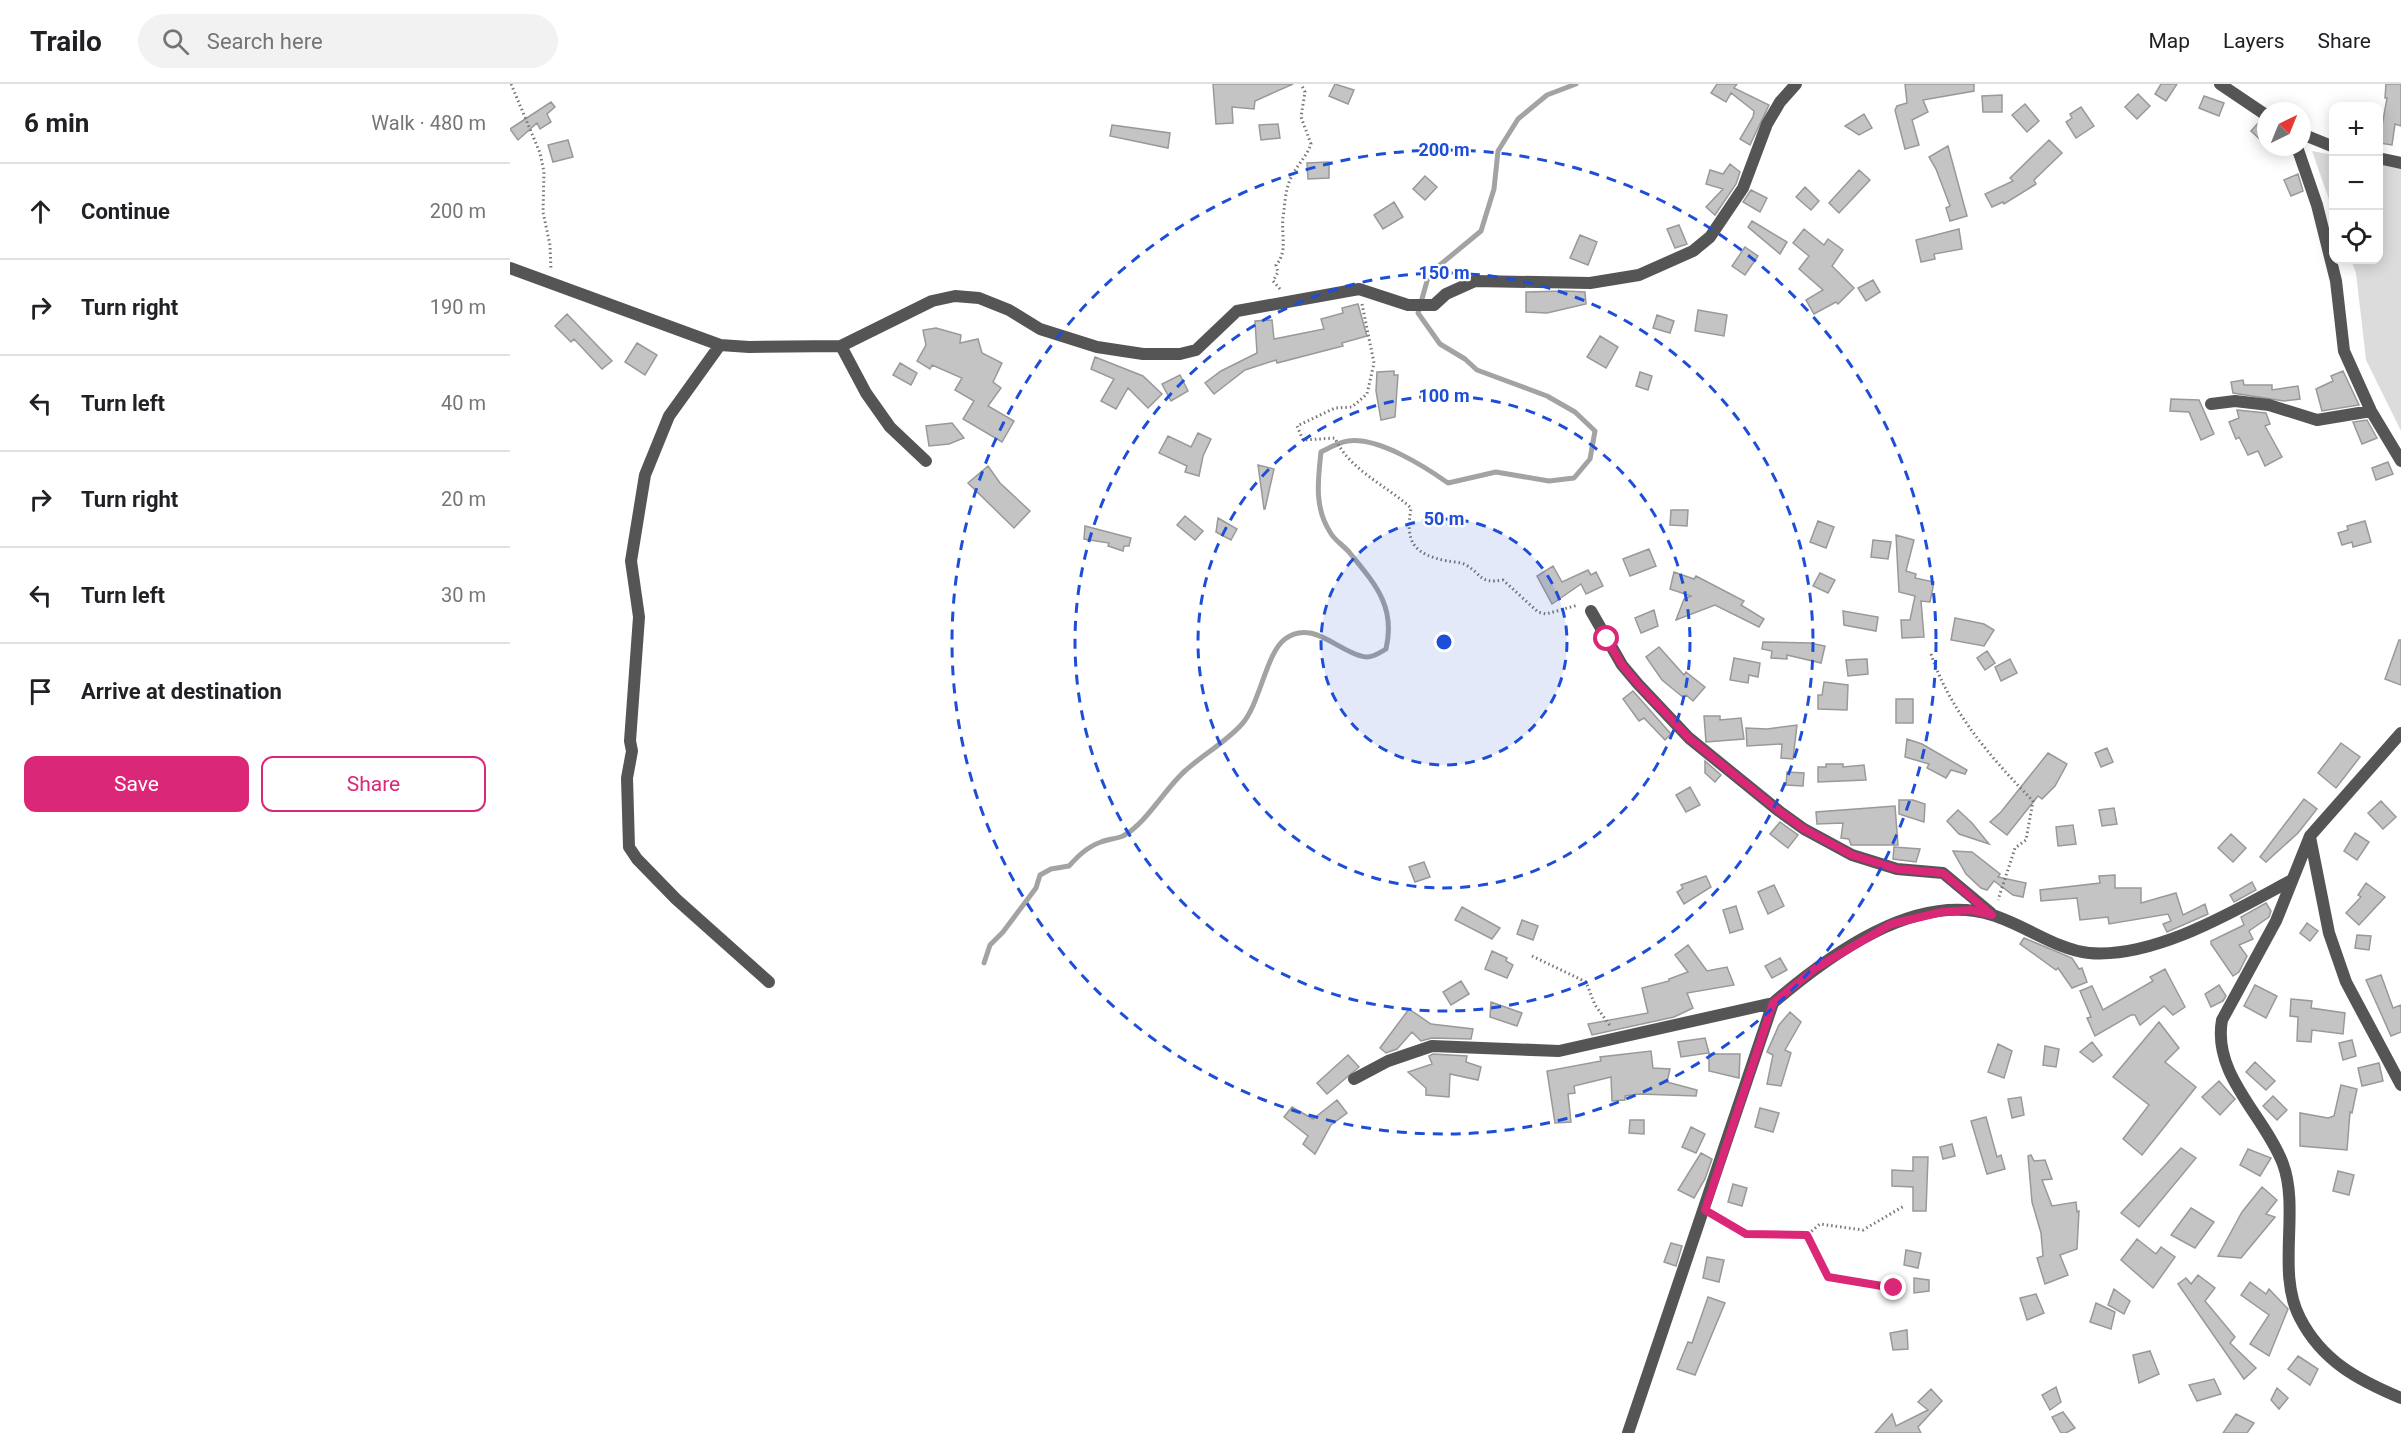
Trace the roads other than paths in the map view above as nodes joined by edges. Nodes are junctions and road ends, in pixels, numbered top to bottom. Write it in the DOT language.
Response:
graph roads {
  1 [pos="1796,84"];
  2 [pos="2220,84"];
  3 [pos="2257,110"];
  4 [pos="2311,138"];
  5 [pos="2329,145"];
  6 [pos="2300,156"];
  7 [pos="2383,159"];
  8 [pos="2401,163"];
  9 [pos="510,268"];
  10 [pos="720,345"];
  11 [pos="841,346"];
  12 [pos="2211,404"];
  13 [pos="2371,411"];
  14 [pos="926,461"];
  15 [pos="2401,461"];
  16 [pos="1591,611"];
  17 [pos="2401,733"];
  18 [pos="2310,836"];
  19 [pos="2292,880"];
  20 [pos="1992,915"];
  21 [pos="769,982"];
  22 [pos="1773,1003"];
  23 [pos="1354,1079"];
  24 [pos="2401,1085"];
  25 [pos="2401,1398"];
  26 [pos="1628,1433"];
  1 -- 11 [label="street"];
  2 -- 3 [label="street"];
  4 -- 5 [label="street"];
  6 -- 13 [label="street"];
  7 -- 8 [label="street"];
  9 -- 10 [label="street"];
  10 -- 11 [label="street"];
  10 -- 21 [label="street"];
  11 -- 14 [label="street"];
  12 -- 13 [label="street"];
  13 -- 15 [label="street"];
  16 -- 20 [label="street"];
  17 -- 18 [label="street"];
  18 -- 19 [label="street"];
  18 -- 24 [label="street"];
  19 -- 20 [label="street"];
  19 -- 25 [label="street"];
  20 -- 22 [label="street"];
  22 -- 23 [label="street"];
  22 -- 26 [label="street"];
}
